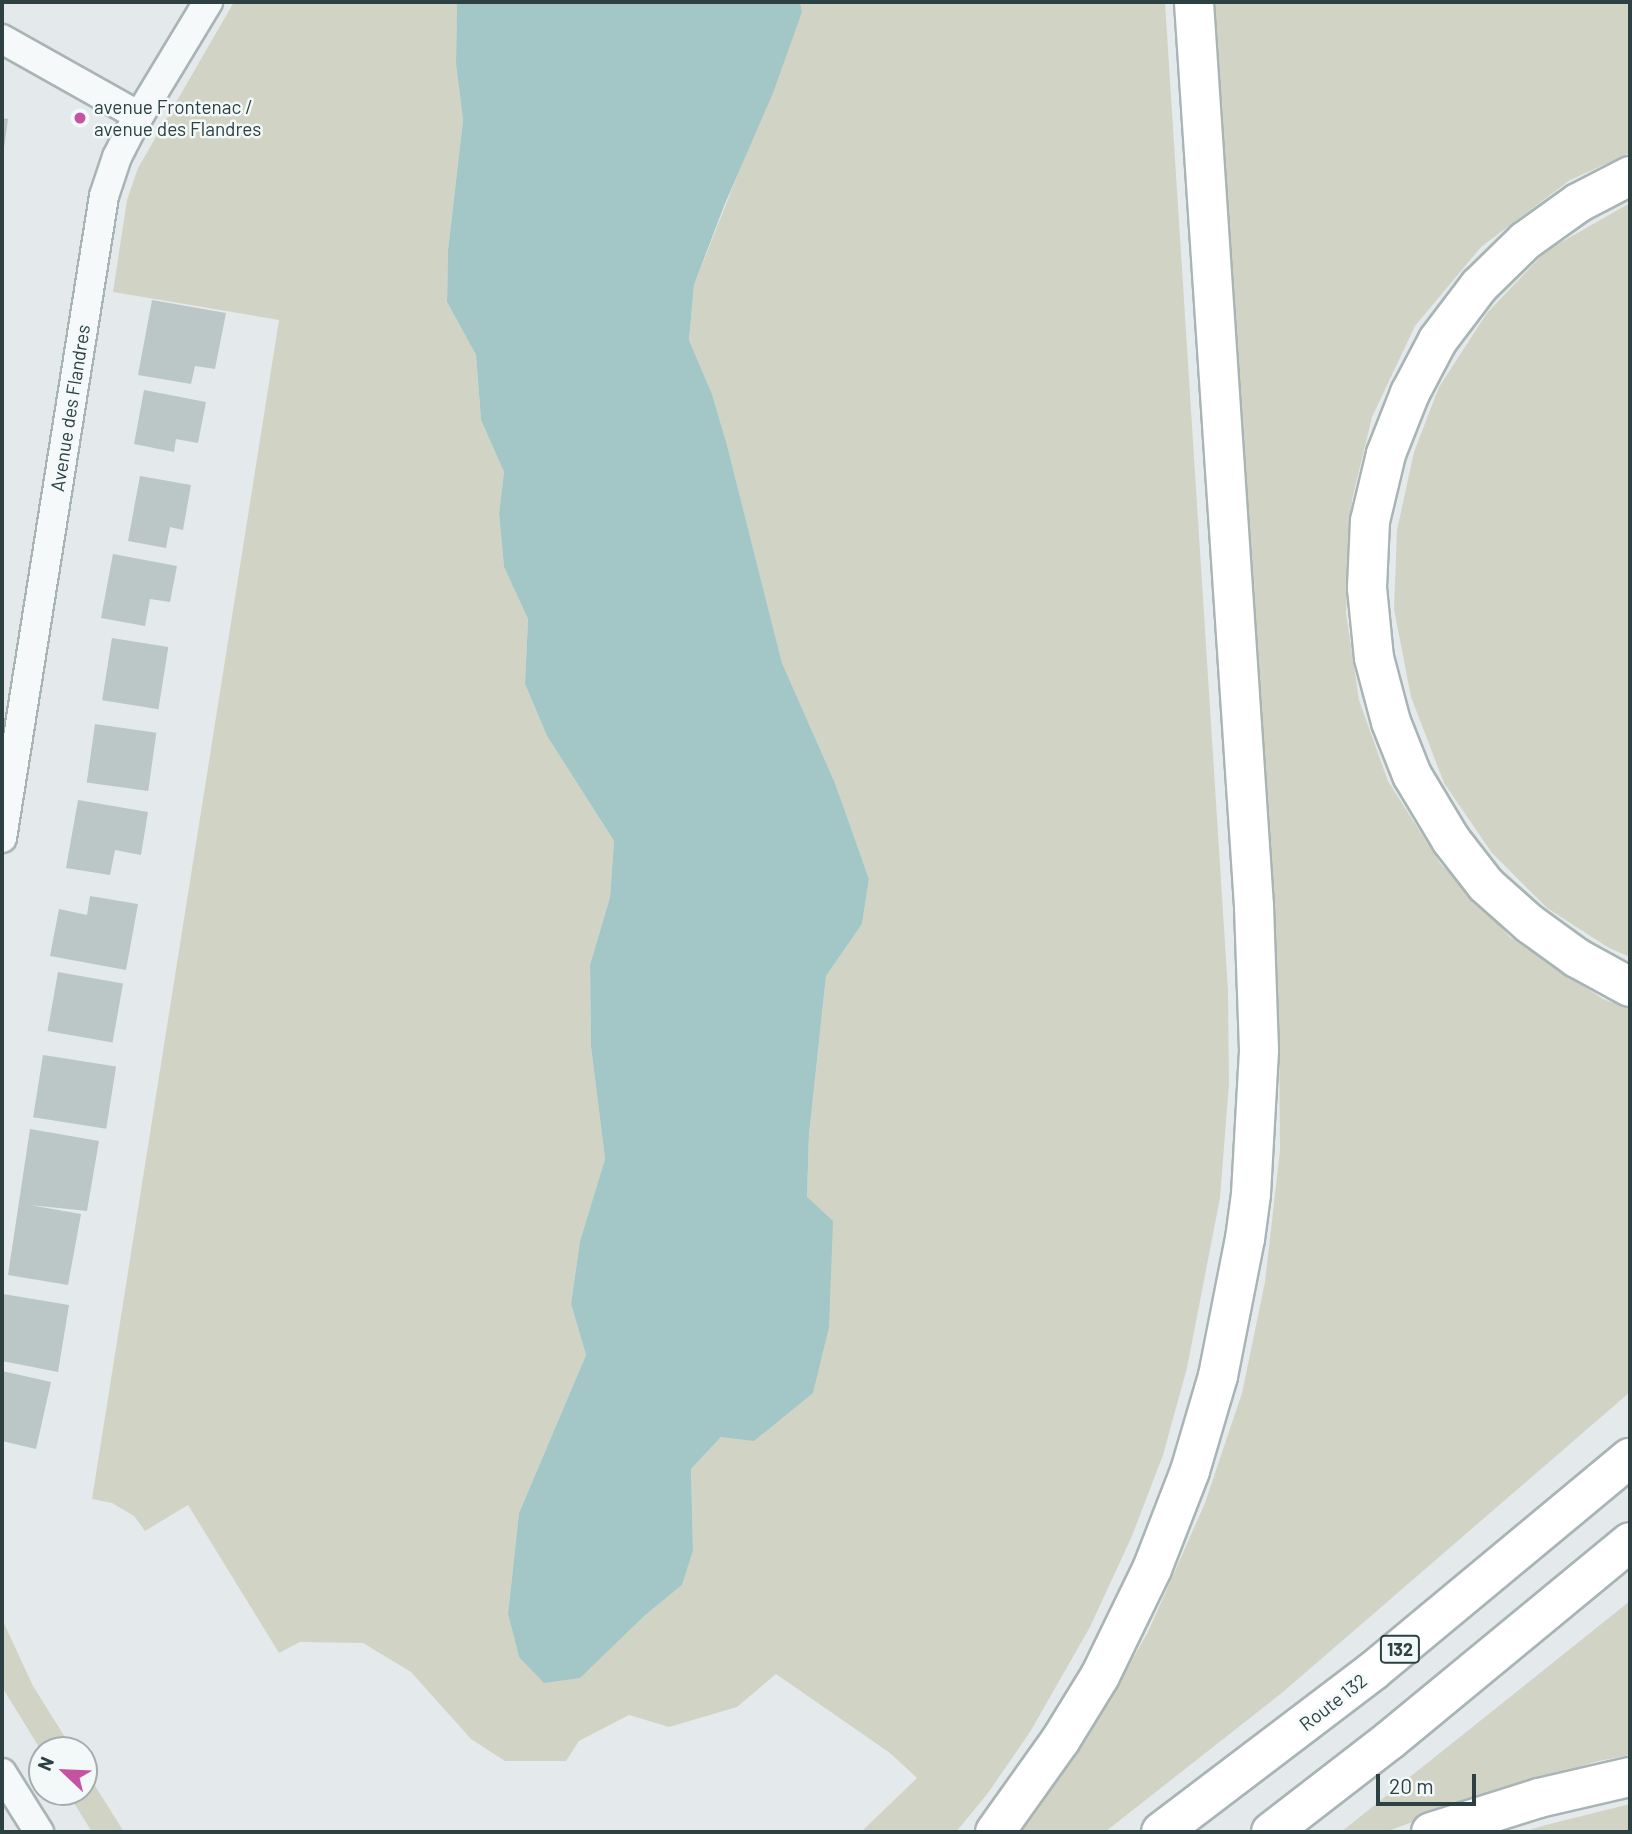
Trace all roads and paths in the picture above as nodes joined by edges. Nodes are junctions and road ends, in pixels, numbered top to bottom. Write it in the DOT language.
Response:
graph roads {
  1 [pos="208,2"];
  2 [pos="1194,2"];
  3 [pos="2,38"];
  4 [pos="139,116"];
  5 [pos="1630,176"];
  6 [pos="2,838"];
  7 [pos="1630,987"];
  8 [pos="1630,1458"];
  9 [pos="1630,1542"];
  10 [pos="2,1773"];
  11 [pos="1630,1777"];
  12 [pos="39,1832"];
  13 [pos="995,1832"];
  14 [pos="1161,1832"];
  15 [pos="1271,1832"];
  16 [pos="1431,1832"];
  1 -- 4 [label="street, Avenue des Flandres"];
  2 -- 13 [label="highway"];
  3 -- 4 [label="street"];
  4 -- 6 [label="street, Avenue des Flandres"];
  5 -- 7 [label="highway"];
  8 -- 14 [label="highway, Route 132 / 132"];
  9 -- 15 [label="highway"];
  10 -- 12 [label="street"];
  11 -- 16 [label="highway"];
}
